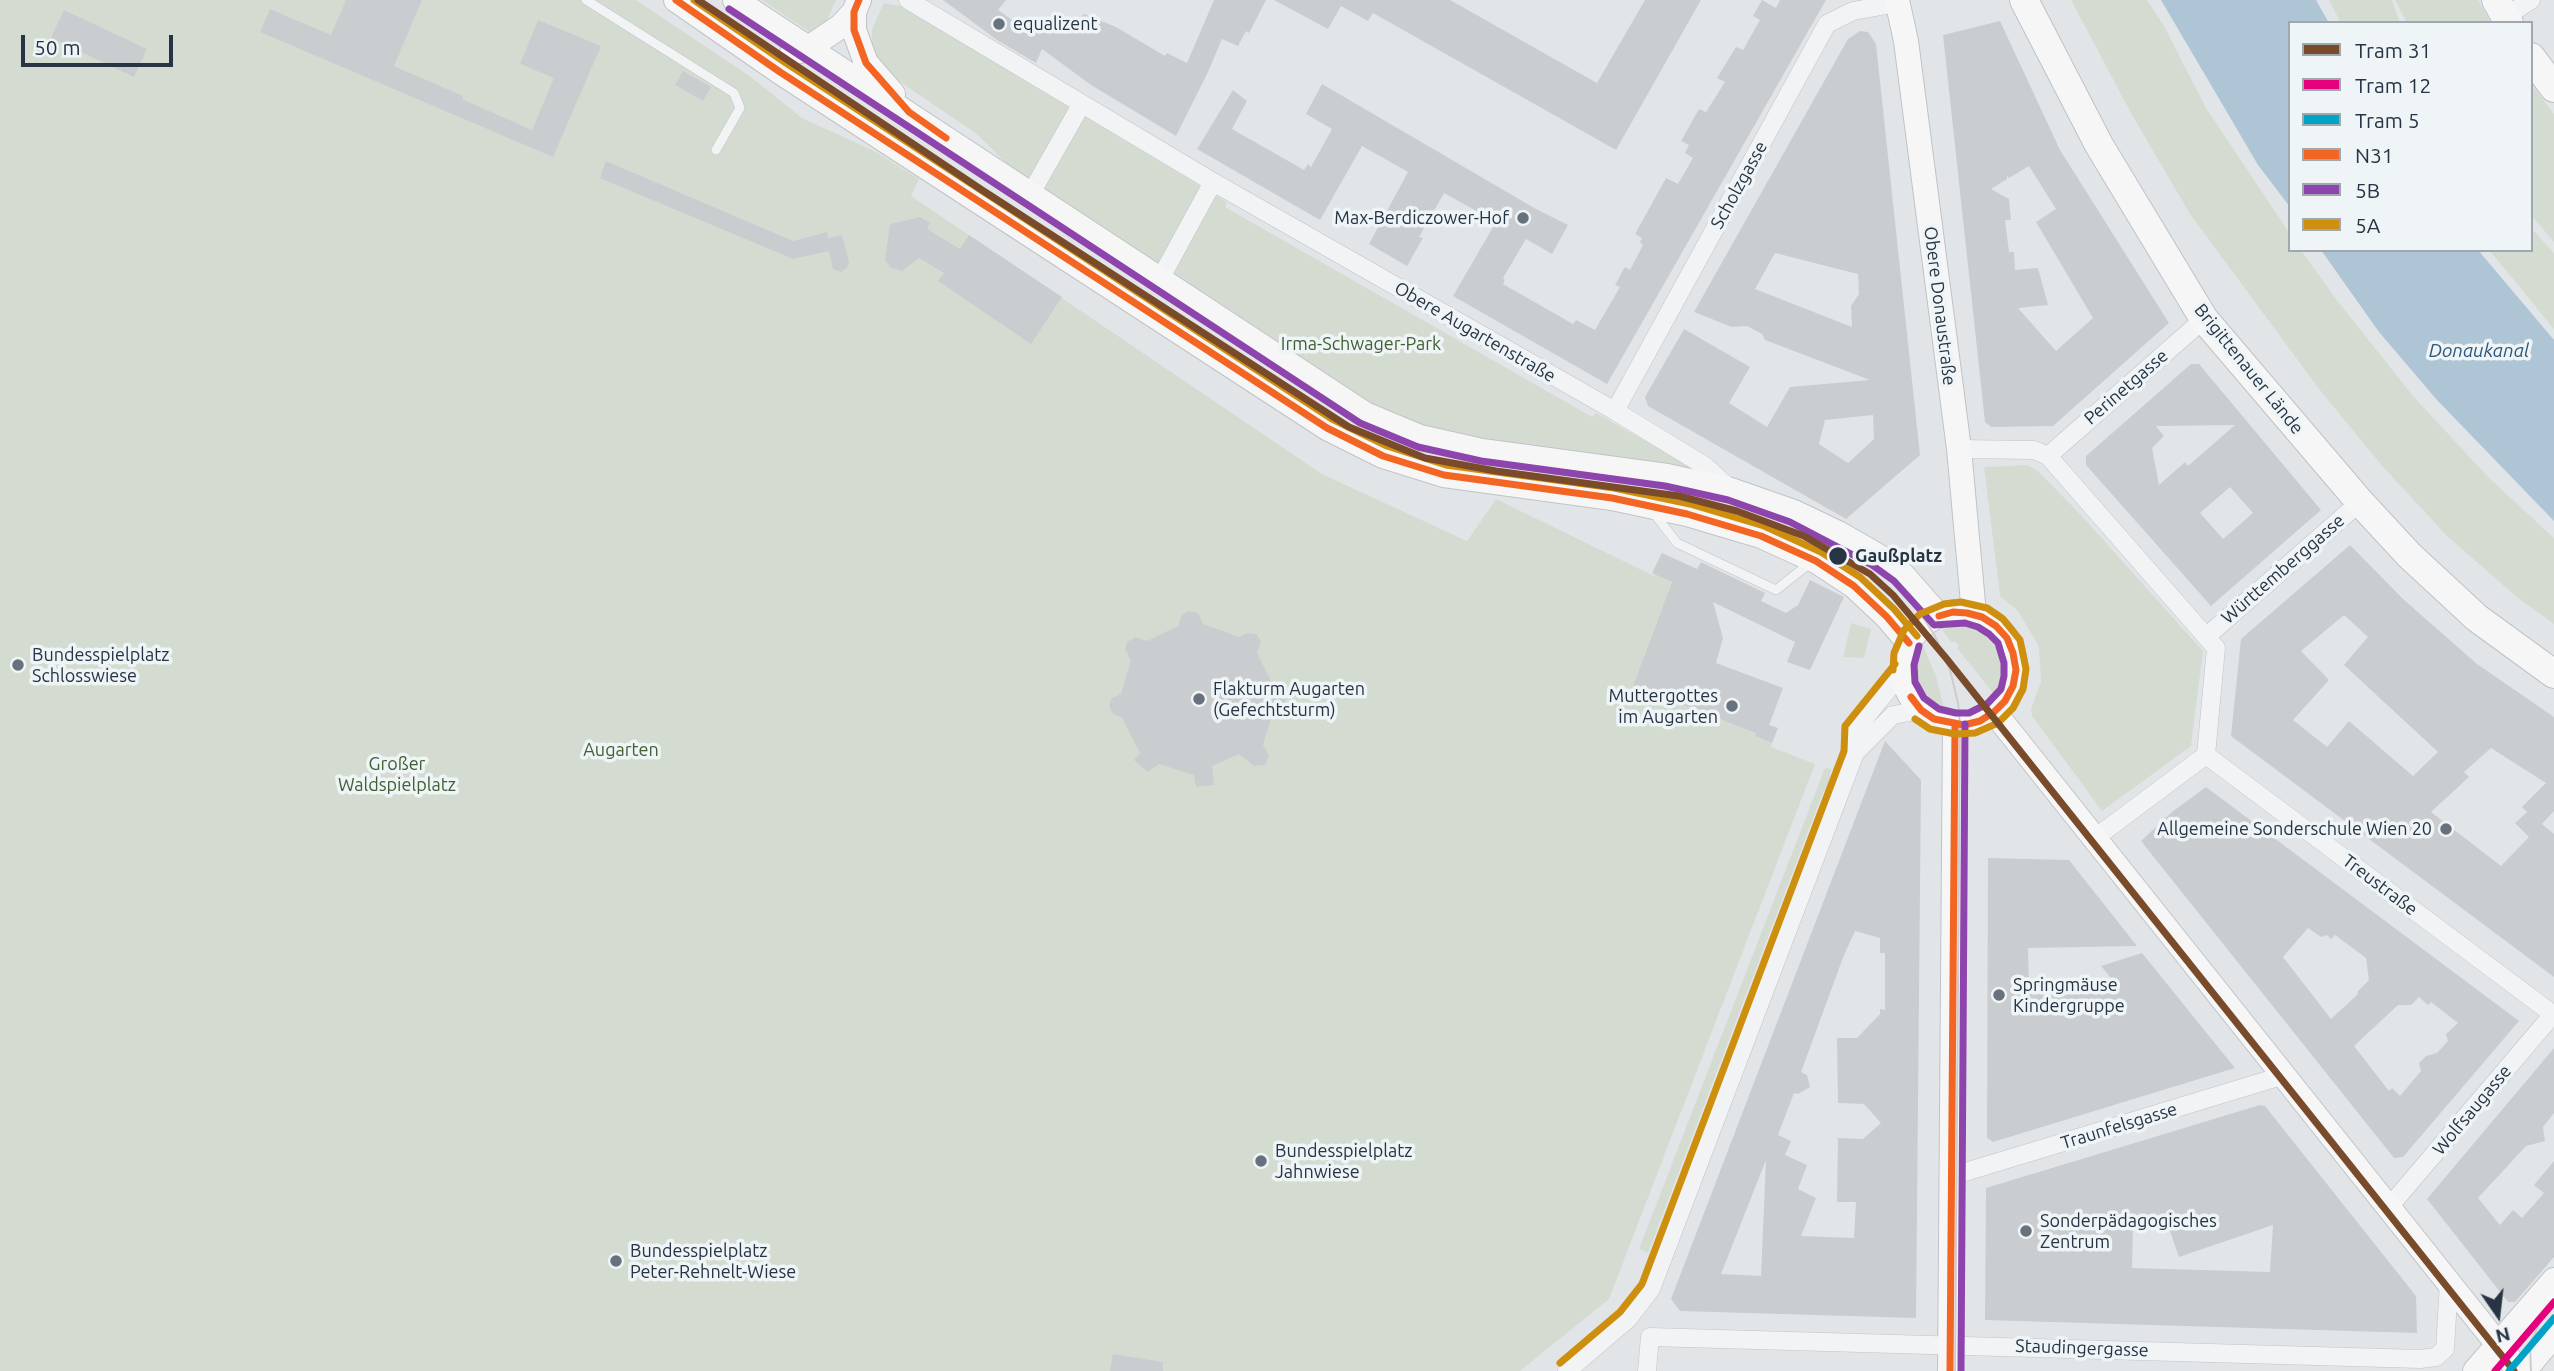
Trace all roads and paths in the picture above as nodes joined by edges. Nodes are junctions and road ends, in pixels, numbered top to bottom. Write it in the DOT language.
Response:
graph roads {
  1 [pos="586,0"];
  2 [pos="676,0"];
  3 [pos="735,0"];
  4 [pos="908,0"];
  5 [pos="2024,0"];
  6 [pos="2531,0"];
  7 [pos="1902,1"];
  8 [pos="857,6"];
  9 [pos="2503,13"];
  10 [pos="741,46"];
  11 [pos="807,49"];
  12 [pos="2533,60"];
  13 [pos="2554,88"];
  14 [pos="1081,106"];
  15 [pos="909,112"];
  16 [pos="716,150"];
  17 [pos="1213,182"];
  18 [pos="1030,195"];
  19 [pos="1159,281"];
  20 [pos="2204,319"];
  21 [pos="1615,411"];
  22 [pos="1959,449"];
  23 [pos="2048,456"];
  24 [pos="1731,490"];
  25 [pos="2360,502"];
  26 [pos="1647,505"];
  27 [pos="1816,561"];
  28 [pos="1974,614"];
  29 [pos="1939,616"];
  30 [pos="2207,636"];
  31 [pos="1909,643"];
  32 [pos="1903,671"];
  33 [pos="2554,674"];
  34 [pos="1922,710"];
  35 [pos="1994,712"];
  36 [pos="1955,724"];
  37 [pos="1855,753"];
  38 [pos="2206,755"];
  39 [pos="2095,838"];
  40 [pos="2554,1014"];
  41 [pos="2285,1075"];
  42 [pos="1952,1176"];
  43 [pos="2389,1207"];
  44 [pos="2554,1280"];
  45 [pos="2449,1283"];
  46 [pos="2554,1335"];
  47 [pos="2497,1344"];
  48 [pos="1951,1345"];
  49 [pos="1567,1371"];
  50 [pos="1647,1371"];
  51 [pos="1950,1371"];
  52 [pos="2475,1371"];
  53 [pos="2521,1371"];
  1 -- 16 [label="lane"];
  2 -- 10 [label="street"];
  3 -- 11 [label="street, Obere Augartenstraße"];
  4 -- 14 [label="street, Obere Augartenstraße"];
  5 -- 20 [label="main road, Brigittenauer Lände"];
  6 -- 9 [label="street"];
  7 -- 21 [label="street, Scholzgasse"];
  7 -- 22 [label="street, Obere Donaustraße"];
  8 -- 11 [label="street"];
  8 -- 15 [label="street"];
  10 -- 11 [label="street"];
  10 -- 26 [label="street"];
  11 -- 15 [label="street, Obere Augartenstraße"];
  12 -- 13 [label="main road"];
  14 -- 17 [label="street, Obere Augartenstraße"];
  14 -- 18 [label="street"];
  15 -- 18 [label="street, Obere Augartenstraße"];
  17 -- 19 [label="street"];
  17 -- 21 [label="street, Obere Augartenstraße"];
  18 -- 19 [label="street, Obere Augartenstraße"];
  19 -- 24 [label="street, Obere Augartenstraße"];
  20 -- 23 [label="street, Perinetgasse"];
  20 -- 25 [label="main road, Brigittenauer Lände"];
  21 -- 24 [label="street, Obere Augartenstraße"];
  22 -- 23 [label="street"];
  22 -- 28 [label="street, Obere Donaustraße"];
  23 -- 30 [label="street"];
  24 -- 29 [label="street, Obere Augartenstraße"];
  25 -- 30 [label="street, Württemberggasse"];
  25 -- 33 [label="main road, Brigittenauer Lände"];
  26 -- 27 [label="street"];
  26 -- 27 [label="lane"];
  27 -- 31 [label="street"];
  28 -- 29 [label="street"];
  28 -- 35 [label="street"];
  29 -- 31 [label="street"];
  30 -- 38 [label="street"];
  31 -- 32 [label="street"];
  32 -- 34 [label="street"];
  32 -- 37 [label="street"];
  34 -- 36 [label="street"];
  34 -- 37 [label="street"];
  35 -- 36 [label="street"];
  35 -- 39 [label="street"];
  36 -- 42 [label="street"];
  37 -- 49 [label="street"];
  38 -- 39 [label="street"];
  38 -- 40 [label="street, Treustraße"];
  39 -- 41 [label="street"];
  40 -- 43 [label="street, Wolfsaugasse"];
  41 -- 42 [label="street, Traunfelsgasse"];
  41 -- 43 [label="street"];
  42 -- 48 [label="street"];
  43 -- 45 [label="street"];
  44 -- 47 [label="street"];
  45 -- 47 [label="street"];
  45 -- 48 [label="street, Staudingergasse"];
  46 -- 53 [label="street"];
  47 -- 52 [label="street"];
  47 -- 53 [label="street"];
  48 -- 50 [label="street, Staudingergasse"];
  48 -- 51 [label="street"];
}
